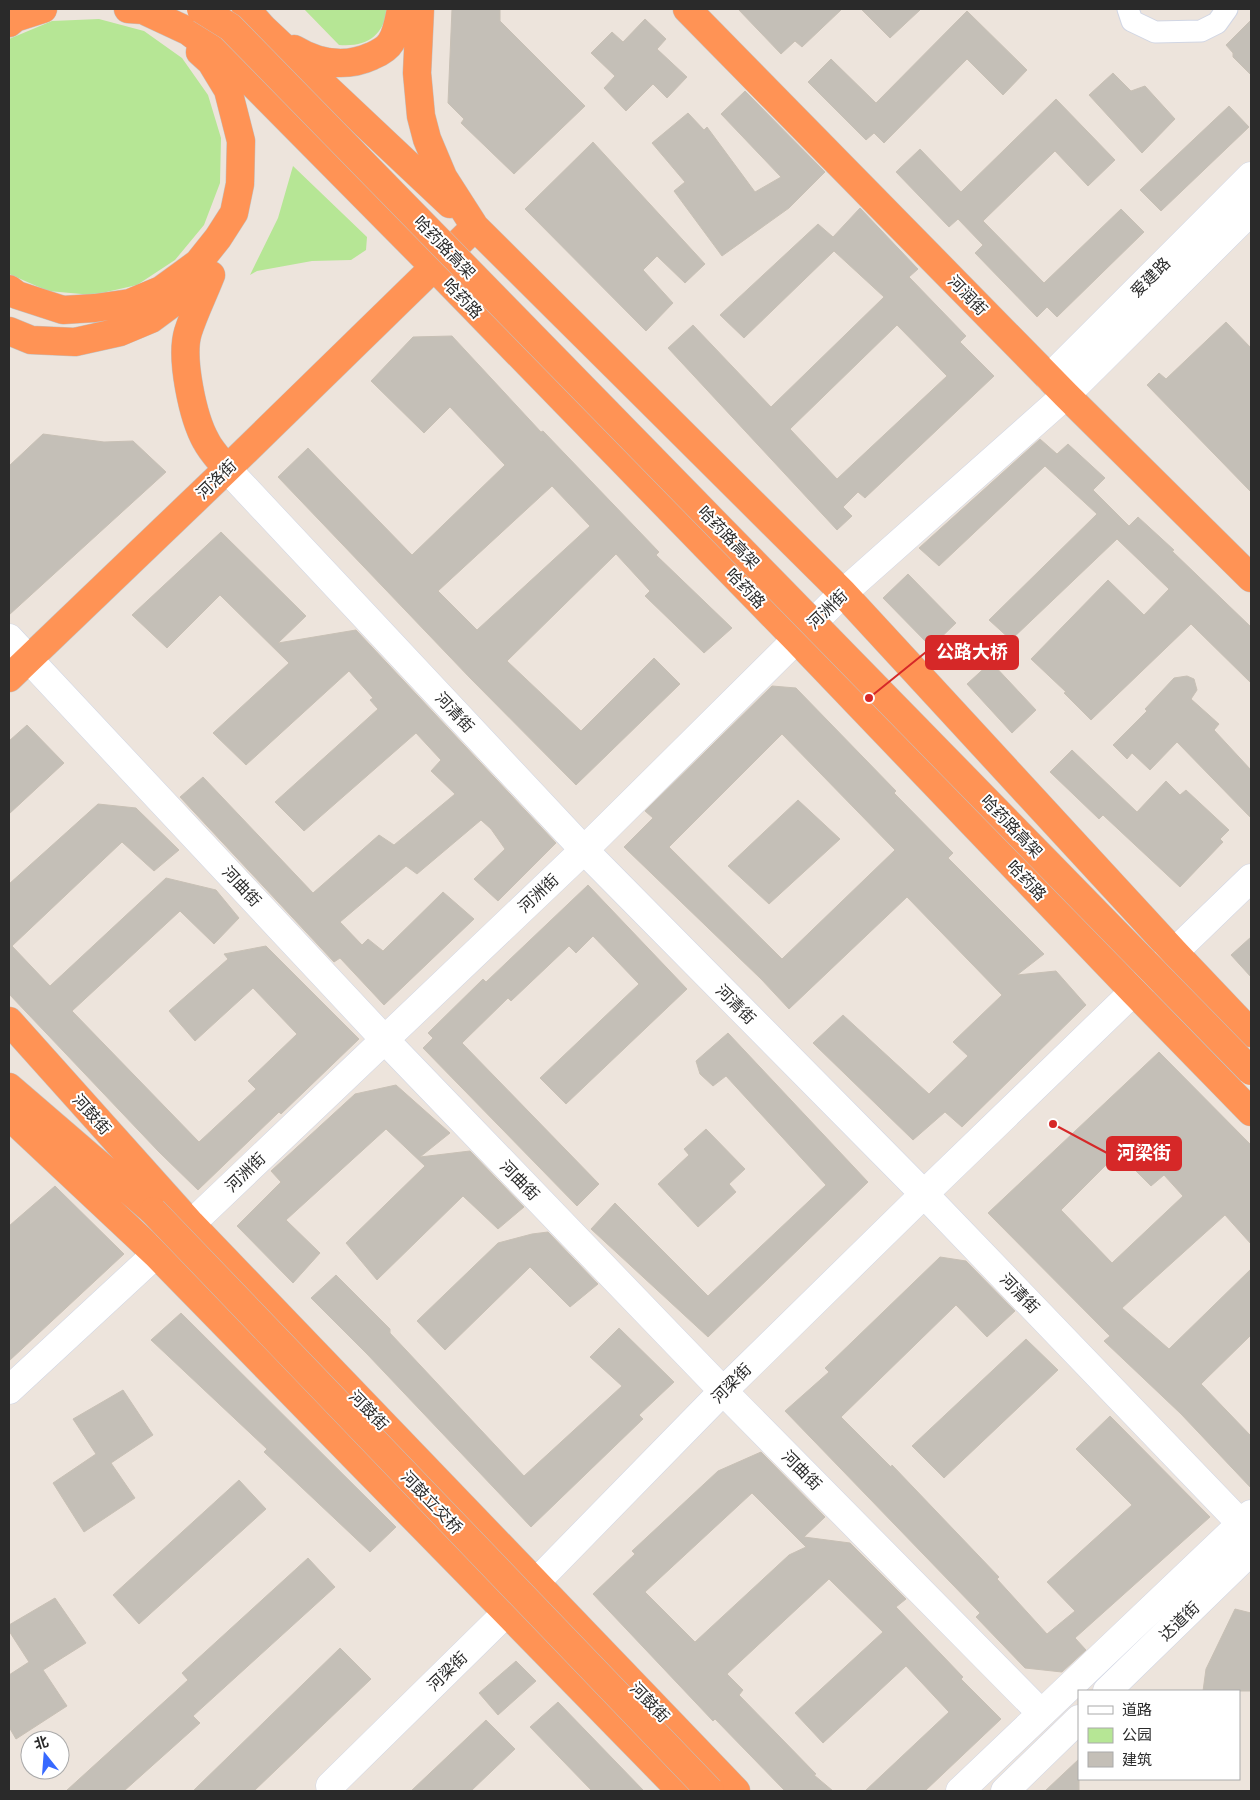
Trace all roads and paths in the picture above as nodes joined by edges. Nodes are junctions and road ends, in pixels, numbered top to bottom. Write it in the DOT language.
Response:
graph roads {
  1 [pos="43,9"];
  2 [pos="127,9"];
  3 [pos="201,9"];
  4 [pos="246,9"];
  5 [pos="401,9"];
  6 [pos="420,9"];
  7 [pos="687,9"];
  8 [pos="1128,9"];
  9 [pos="1227,9"];
  10 [pos="9,22"];
  11 [pos="272,36"];
  12 [pos="237,68"];
  13 [pos="1251,176"];
  14 [pos="1251,211"];
  15 [pos="475,227"];
  16 [pos="214,269"];
  17 [pos="427,273"];
  18 [pos="9,289"];
  19 [pos="9,331"];
  20 [pos="1058,387"];
  21 [pos="227,468"];
  22 [pos="1251,578"];
  23 [pos="842,593"];
  24 [pos="9,638"];
  25 [pos="796,639"];
  26 [pos="29,658"];
  27 [pos="9,678"];
  28 [pos="584,850"];
  29 [pos="1251,878"];
  30 [pos="1175,953"];
  31 [pos="1134,992"];
  32 [pos="9,1022"];
  33 [pos="1251,1033"];
  34 [pos="384,1039"];
  35 [pos="9,1047"];
  36 [pos="1251,1071"];
  37 [pos="9,1086"];
  38 [pos="1251,1112"];
  39 [pos="9,1116"];
  40 [pos="924,1194"];
  41 [pos="153,1211"];
  42 [pos="191,1224"];
  43 [pos="156,1254"];
  44 [pos="9,1390"];
  45 [pos="723,1390"];
  46 [pos="1248,1523"];
  47 [pos="1251,1551"];
  48 [pos="534,1582"];
  49 [pos="506,1613"];
  50 [pos="1108,1690"];
  51 [pos="1041,1713"];
  52 [pos="1078,1720"];
  53 [pos="333,1791"];
  54 [pos="681,1791"];
  55 [pos="710,1791"];
  56 [pos="736,1791"];
  57 [pos="960,1791"];
  58 [pos="1005,1791"];
  1 -- 10 [label="highway"];
  2 -- 12 [label="highway, 哈药路"];
  2 -- 18 [label="highway"];
  3 -- 36 [label="highway, 哈药路高架, bridge"];
  4 -- 11 [label="highway"];
  5 -- 11 [label="highway"];
  6 -- 15 [label="highway"];
  7 -- 20 [label="highway, 河润街"];
  8 -- 9 [label="street"];
  11 -- 15 [label="highway"];
  12 -- 16 [label="highway"];
  12 -- 17 [label="highway, 哈药路"];
  13 -- 20 [label="street, 爱建路"];
  14 -- 20 [label="street, 爱建路"];
  15 -- 17 [label="highway, 河洛街"];
  15 -- 23 [label="highway"];
  16 -- 19 [label="highway"];
  16 -- 21 [label="highway"];
  17 -- 21 [label="highway, 河洛街"];
  17 -- 25 [label="highway, 哈药路"];
  20 -- 22 [label="highway, 河润街"];
  20 -- 23 [label="street, 河洲街"];
  21 -- 26 [label="highway, 河洛街"];
  21 -- 28 [label="street, 河清街"];
  23 -- 25 [label="street, 河洲街"];
  23 -- 30 [label="highway"];
  24 -- 26 [label="street, 河曲街"];
  25 -- 28 [label="street, 河洲街"];
  25 -- 31 [label="highway, 哈药路"];
  26 -- 27 [label="highway, 河洛街"];
  26 -- 34 [label="street, 河曲街"];
  28 -- 34 [label="street, 河洲街"];
  28 -- 40 [label="street, 河清街"];
  29 -- 30 [label="street, 河梁街"];
  30 -- 31 [label="street, 河梁街"];
  30 -- 33 [label="highway"];
  31 -- 38 [label="highway, 哈药路"];
  31 -- 40 [label="street, 河梁街"];
  32 -- 42 [label="highway, 河鼓街"];
  34 -- 42 [label="street, 河洲街"];
  34 -- 45 [label="street, 河曲街"];
  35 -- 41 [label="highway"];
  37 -- 41 [label="highway"];
  39 -- 43 [label="highway"];
  40 -- 45 [label="street, 河梁街"];
  40 -- 46 [label="street, 河清街"];
  41 -- 55 [label="highway, 河鼓立交桥, bridge"];
  42 -- 43 [label="street, 河洲街"];
  42 -- 48 [label="highway, 河鼓街"];
  43 -- 44 [label="street, 河洲街"];
  43 -- 49 [label="highway"];
  45 -- 48 [label="street, 河梁街"];
  45 -- 51 [label="street, 河曲街"];
  46 -- 51 [label="street"];
  47 -- 50 [label="street, 达道街"];
  48 -- 49 [label="street, 河梁街"];
  48 -- 56 [label="highway, 河鼓街"];
  49 -- 53 [label="street, 河梁街"];
  49 -- 54 [label="highway"];
  51 -- 57 [label="street"];
  52 -- 58 [label="street"];
}
